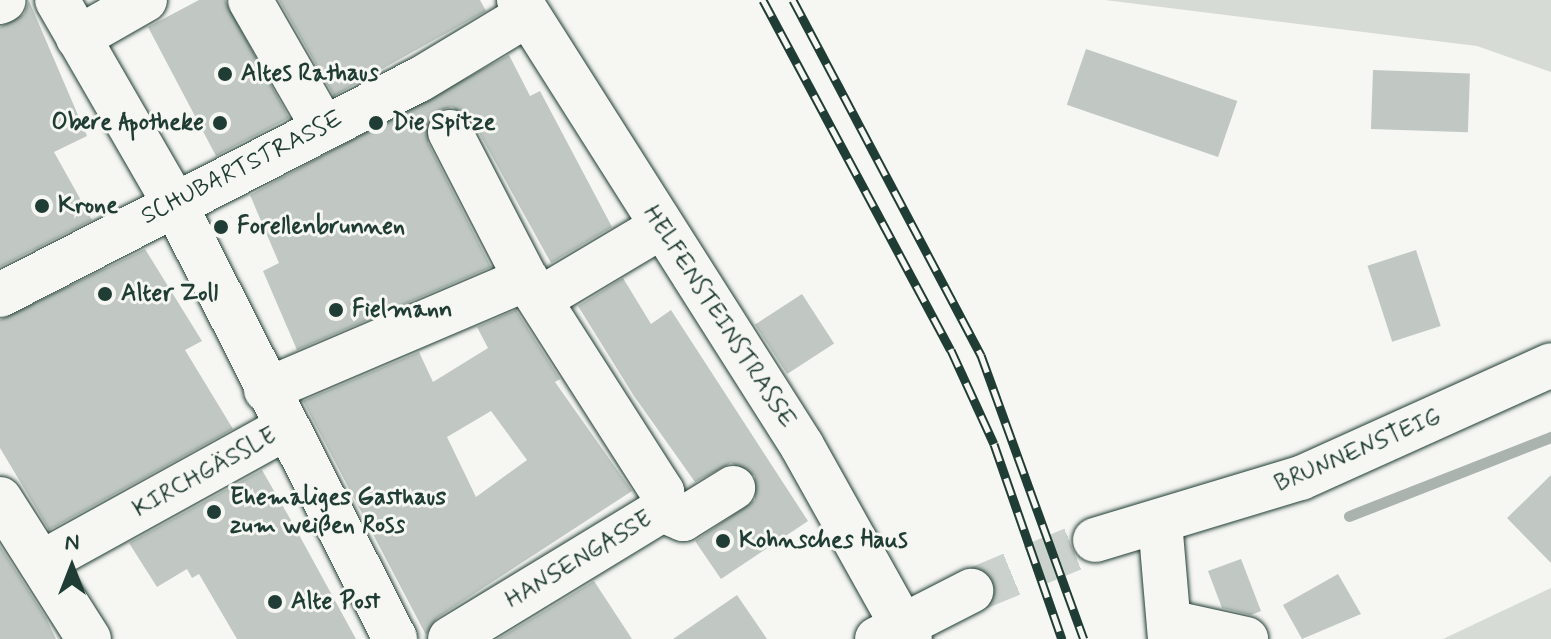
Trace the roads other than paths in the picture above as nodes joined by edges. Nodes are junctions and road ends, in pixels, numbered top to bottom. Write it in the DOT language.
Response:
graph roads {
  1 [pos="57,0"];
  2 [pos="145,0"];
  3 [pos="250,0"];
  4 [pos="522,8"];
  5 [pos="78,38"];
  6 [pos="323,127"];
  7 [pos="450,132"];
  8 [pos="173,201"];
  9 [pos="661,227"];
  10 [pos="533,289"];
  11 [pos="0,295"];
  12 [pos="1551,365"];
  13 [pos="266,390"];
  14 [pos="286,428"];
  15 [pos="733,488"];
  16 [pos="0,499"];
  17 [pos="662,510"];
  18 [pos="1160,522"];
  19 [pos="1095,540"];
  20 [pos="41,563"];
  21 [pos="971,591"];
  22 [pos="1170,631"];
  23 [pos="896,634"];
  24 [pos="89,639"];
  25 [pos="395,639"];
  26 [pos="450,639"];
  27 [pos="1246,639"];
  1 -- 5 [label="street"];
  2 -- 5 [label="street"];
  3 -- 6 [label="street"];
  4 -- 6 [label="street, SCHUBARTSTRASSE"];
  4 -- 9 [label="street, HELFENSTEINSTRASSE"];
  5 -- 8 [label="street"];
  6 -- 8 [label="street, SCHUBARTSTRASSE"];
  7 -- 10 [label="street, HANSENGASSE"];
  8 -- 11 [label="street, SCHUBARTSTRASSE"];
  8 -- 13 [label="street"];
  9 -- 10 [label="street"];
  9 -- 23 [label="street, HELFENSTEINSTRASSE"];
  10 -- 13 [label="street"];
  10 -- 17 [label="street, HANSENGASSE"];
  12 -- 18 [label="street, BRUNNENSTEIG"];
  13 -- 14 [label="street"];
  14 -- 20 [label="street, KIRCHGÄSSLE"];
  14 -- 25 [label="street"];
  15 -- 17 [label="street"];
  16 -- 20 [label="street"];
  17 -- 26 [label="street, HANSENGASSE"];
  18 -- 19 [label="street, BRUNNENSTEIG"];
  18 -- 22 [label="street"];
  20 -- 24 [label="street"];
  21 -- 23 [label="street"];
  22 -- 27 [label="street"];
}
